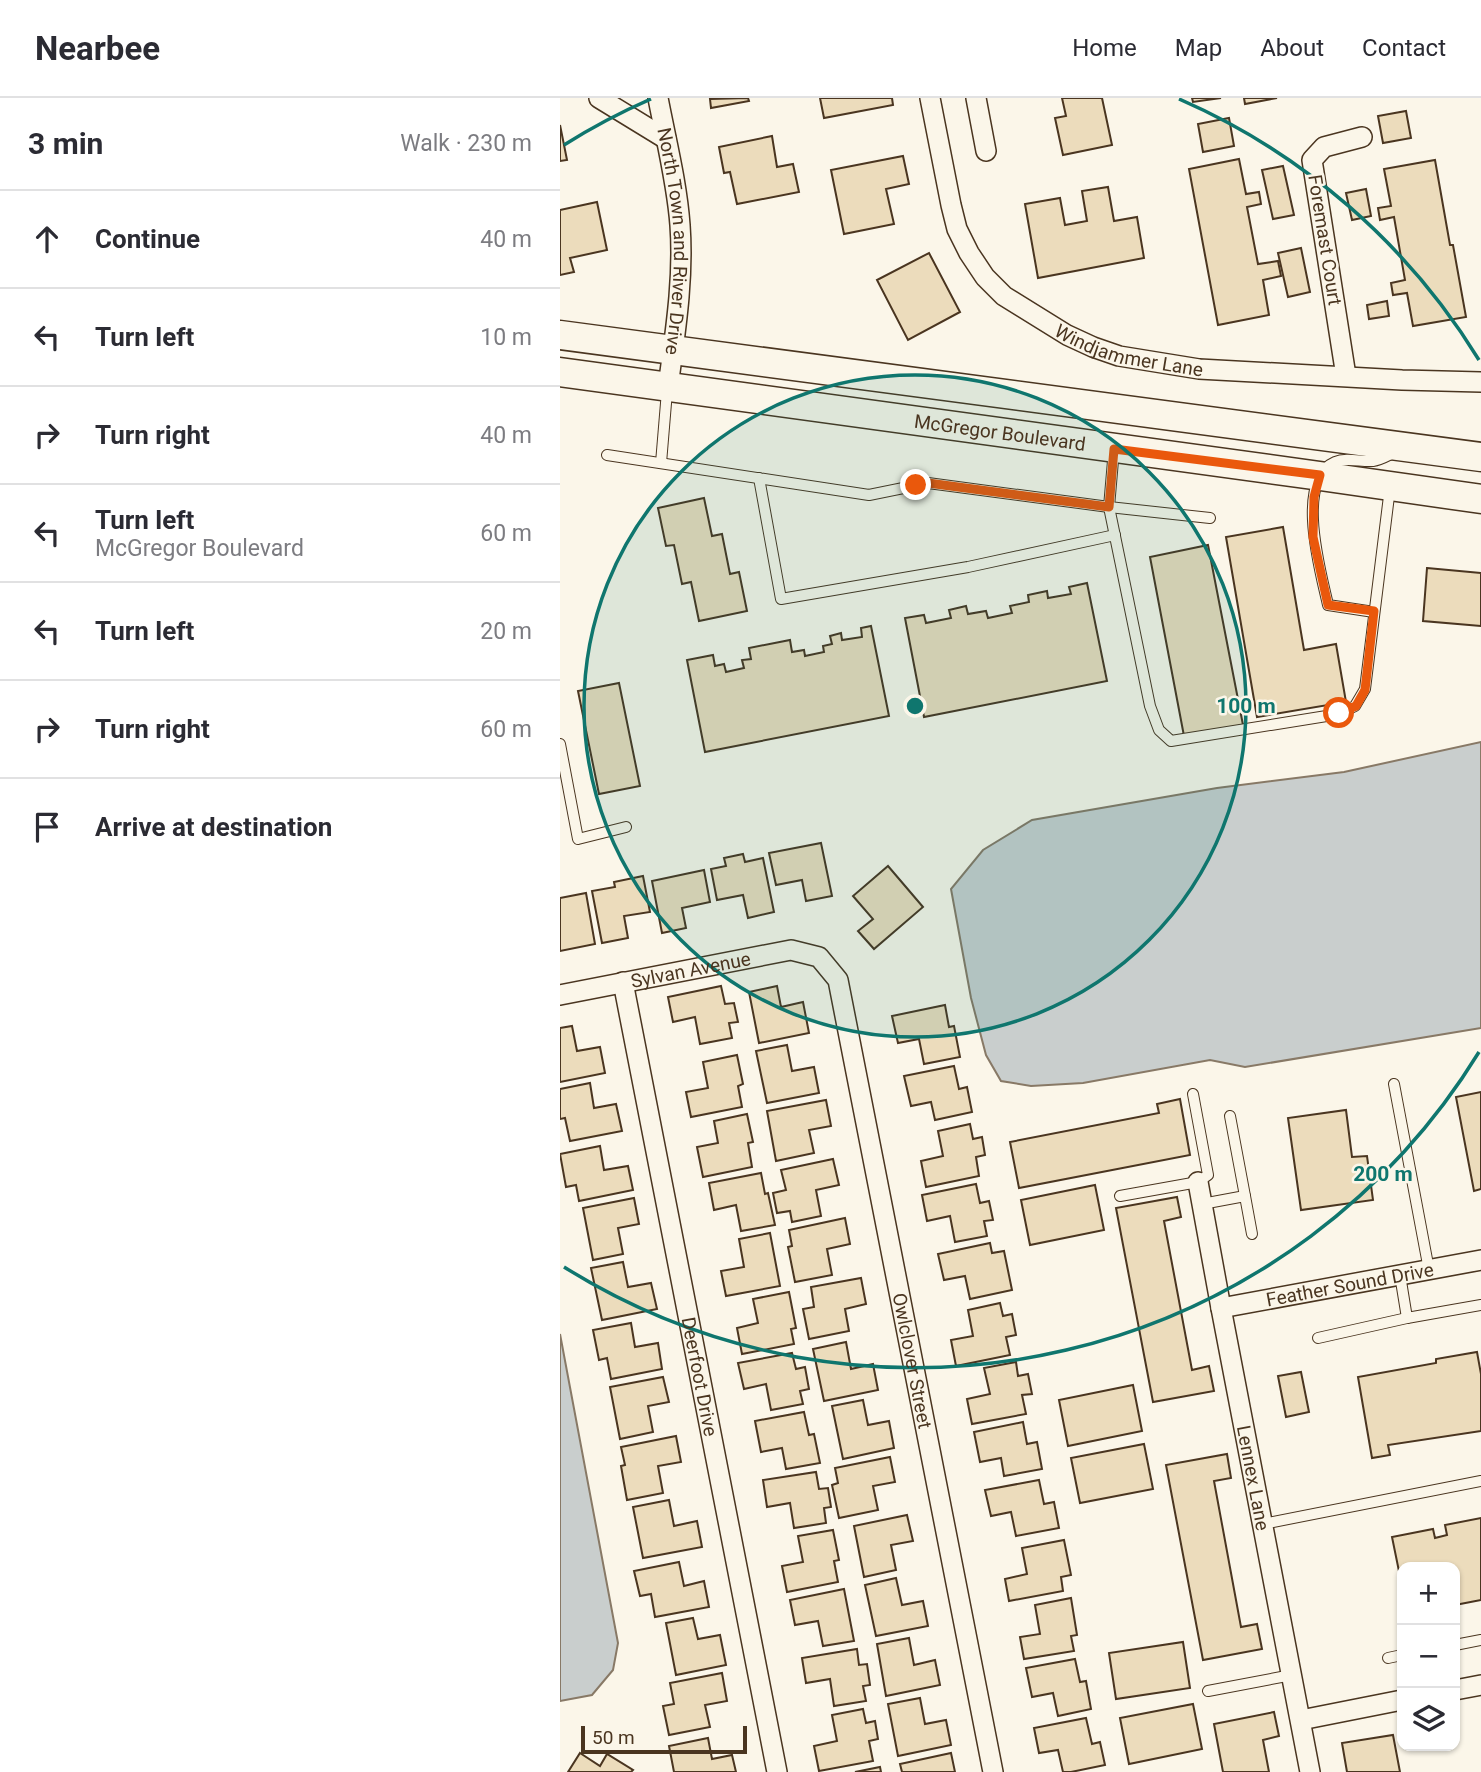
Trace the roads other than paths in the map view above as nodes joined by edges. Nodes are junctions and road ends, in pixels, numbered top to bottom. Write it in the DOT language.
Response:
graph roads {
  1 [pos="599,98"];
  2 [pos="658,98"];
  3 [pos="930,98"];
  4 [pos="976,98"];
  5 [pos="1362,137"];
  6 [pos="666,139"];
  7 [pos="986,151"];
  8 [pos="560,335"];
  9 [pos="673,349"];
  10 [pos="560,372"];
  11 [pos="1346,376"];
  12 [pos="1481,382"];
  13 [pos="668,387"];
  14 [pos="1407,447"];
  15 [pos="1114,449"];
  16 [pos="607,455"];
  17 [pos="1481,457"];
  18 [pos="661,463"];
  19 [pos="1320,475"];
  20 [pos="759,478"];
  21 [pos="1390,486"];
  22 [pos="1481,499"];
  23 [pos="1109,507"];
  24 [pos="1210,518"];
  25 [pos="1115,535"];
  26 [pos="1374,611"];
  27 [pos="560,744"];
  28 [pos="626,827"];
  29 [pos="819,957"];
  30 [pos="623,982"];
  31 [pos="560,995"];
  32 [pos="1394,1084"];
  33 [pos="1194,1094"];
  34 [pos="1230,1116"];
  35 [pos="1198,1182"];
  36 [pos="1120,1196"];
  37 [pos="1245,1196"];
  38 [pos="1202,1204"];
  39 [pos="1252,1234"];
  40 [pos="1481,1260"];
  41 [pos="1429,1270"];
  42 [pos="1400,1275"];
  43 [pos="1481,1305"];
  44 [pos="1221,1308"];
  45 [pos="1407,1318"];
  46 [pos="1318,1338"];
  47 [pos="1481,1481"];
  48 [pos="1263,1524"];
  49 [pos="1481,1640"];
  50 [pos="1460,1644"];
  51 [pos="1397,1656"];
  52 [pos="1388,1658"];
  53 [pos="1292,1675"];
  54 [pos="1481,1685"];
  55 [pos="1460,1689"];
  56 [pos="1208,1691"];
  57 [pos="1397,1701"];
  58 [pos="1301,1720"];
  59 [pos="777,1772"];
  60 [pos="993,1772"];
  61 [pos="1310,1772"];
  1 -- 6 [label="street"];
  2 -- 6 [label="street, North Town and River Drive"];
  3 -- 11 [label="street, Windjammer Lane"];
  4 -- 7 [label="street"];
  5 -- 11 [label="street, Foremast Court"];
  6 -- 9 [label="street, North Town and River Drive"];
  8 -- 9 [label="main road, McGregor Boulevard"];
  9 -- 13 [label="street, North Town and River Drive"];
  9 -- 14 [label="main road, McGregor Boulevard"];
  10 -- 13 [label="main road, McGregor Boulevard"];
  11 -- 12 [label="street, Windjammer Lane"];
  13 -- 15 [label="main road, McGregor Boulevard"];
  13 -- 18 [label="lane"];
  14 -- 17 [label="main road, McGregor Boulevard"];
  14 -- 19 [label="lane"];
  15 -- 19 [label="main road, McGregor Boulevard"];
  15 -- 23 [label="lane"];
  16 -- 18 [label="lane"];
  18 -- 20 [label="lane"];
  19 -- 21 [label="main road, McGregor Boulevard"];
  19 -- 26 [label="lane"];
  20 -- 23 [label="lane"];
  20 -- 25 [label="lane"];
  21 -- 22 [label="main road, McGregor Boulevard"];
  21 -- 26 [label="lane"];
  23 -- 24 [label="lane"];
  23 -- 25 [label="lane"];
  25 -- 26 [label="lane"];
  27 -- 28 [label="lane"];
  29 -- 30 [label="street, Sylvan Avenue"];
  29 -- 60 [label="street, Owlclover Street"];
  30 -- 31 [label="street, Sylvan Avenue"];
  30 -- 59 [label="street, Deerfoot Drive"];
  32 -- 41 [label="lane"];
  33 -- 35 [label="lane"];
  34 -- 37 [label="lane"];
  35 -- 36 [label="lane"];
  35 -- 38 [label="street, Lennex Lane"];
  37 -- 38 [label="lane"];
  37 -- 39 [label="lane"];
  38 -- 44 [label="street, Lennex Lane"];
  40 -- 41 [label="street, Feather Sound Drive"];
  41 -- 42 [label="street, Feather Sound Drive"];
  42 -- 44 [label="street, Feather Sound Drive"];
  42 -- 45 [label="lane"];
  43 -- 45 [label="lane"];
  44 -- 48 [label="street, Lennex Lane"];
  45 -- 46 [label="lane"];
  47 -- 48 [label="lane"];
  48 -- 53 [label="street, Lennex Lane"];
  49 -- 50 [label="lane"];
  51 -- 52 [label="lane"];
  53 -- 56 [label="lane"];
  53 -- 58 [label="street, Lennex Lane"];
  54 -- 55 [label="street"];
  57 -- 58 [label="street"];
  58 -- 61 [label="street, Lennex Lane"];
}
